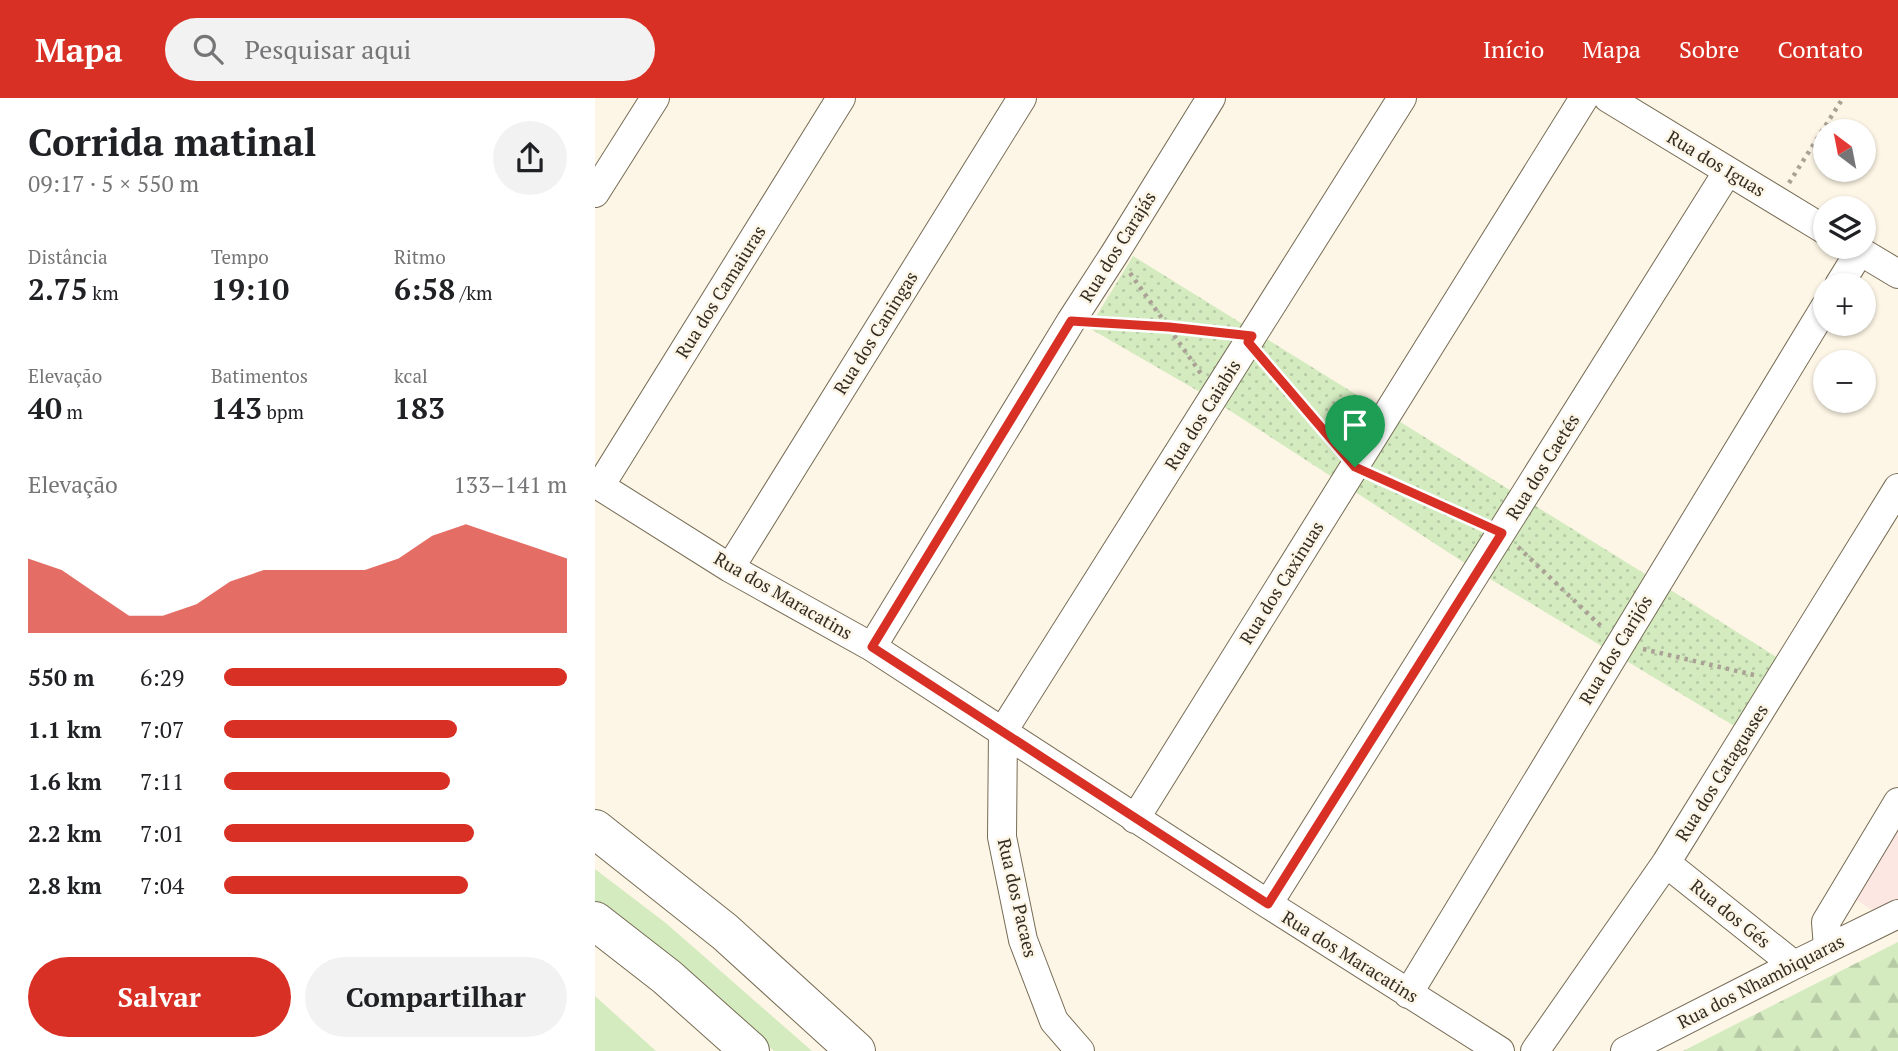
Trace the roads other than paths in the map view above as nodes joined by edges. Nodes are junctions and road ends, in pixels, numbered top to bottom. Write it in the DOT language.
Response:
graph roads {
  1 [pos="655,98"];
  2 [pos="841,98"];
  3 [pos="1022,98"];
  4 [pos="1211,98"];
  5 [pos="1402,98"];
  6 [pos="1584,98"];
  7 [pos="1608,98"];
  8 [pos="1728,171"];
  9 [pos="595,193"];
  10 [pos="1813,223"];
  11 [pos="1873,259"];
  12 [pos="1898,274"];
  13 [pos="1813,327"];
  14 [pos="598,484"];
  15 [pos="1898,488"];
  16 [pos="730,568"];
  17 [pos="872,647"];
  18 [pos="1003,731"];
  19 [pos="1898,802"];
  20 [pos="1135,819"];
  21 [pos="595,829"];
  22 [pos="1666,863"];
  23 [pos="1268,904"];
  24 [pos="1898,914"];
  25 [pos="595,920"];
  26 [pos="1828,948"];
  27 [pos="1794,965"];
  28 [pos="1408,993"];
  29 [pos="750,1051"];
  30 [pos="856,1051"];
  31 [pos="1080,1051"];
  32 [pos="1500,1051"];
  33 [pos="1535,1051"];
  34 [pos="1625,1051"];
  1 -- 9 [label="street"];
  2 -- 14 [label="street, Rua dos Camaiuras"];
  3 -- 16 [label="street, Rua dos Caningas"];
  4 -- 17 [label="street, Rua dos Carajás"];
  5 -- 18 [label="street, Rua dos Caiabis"];
  6 -- 20 [label="street, Rua dos Caxinuas"];
  7 -- 8 [label="street, Rua dos Iguas"];
  8 -- 10 [label="street, Rua dos Iguas"];
  8 -- 23 [label="street, Rua dos Caetés"];
  11 -- 12 [label="street"];
  13 -- 28 [label="street, Rua dos Carijós"];
  14 -- 16 [label="street, Rua dos Maracatins"];
  15 -- 22 [label="street, Rua dos Cataguases"];
  16 -- 17 [label="street, Rua dos Maracatins"];
  17 -- 18 [label="street, Rua dos Maracatins"];
  18 -- 20 [label="street, Rua dos Maracatins"];
  18 -- 31 [label="street, Rua dos Pacaes"];
  19 -- 26 [label="street"];
  20 -- 23 [label="street, Rua dos Maracatins"];
  21 -- 30 [label="highway"];
  22 -- 27 [label="street, Rua dos Gés"];
  22 -- 33 [label="street, Rua dos Cataguases"];
  23 -- 28 [label="street, Rua dos Maracatins"];
  24 -- 26 [label="street, Rua dos Nhambiquaras"];
  25 -- 29 [label="highway"];
  26 -- 27 [label="street, Rua dos Nhambiquaras"];
  27 -- 34 [label="street, Rua dos Nhambiquaras"];
  28 -- 32 [label="street, Rua dos Maracatins"];
}
